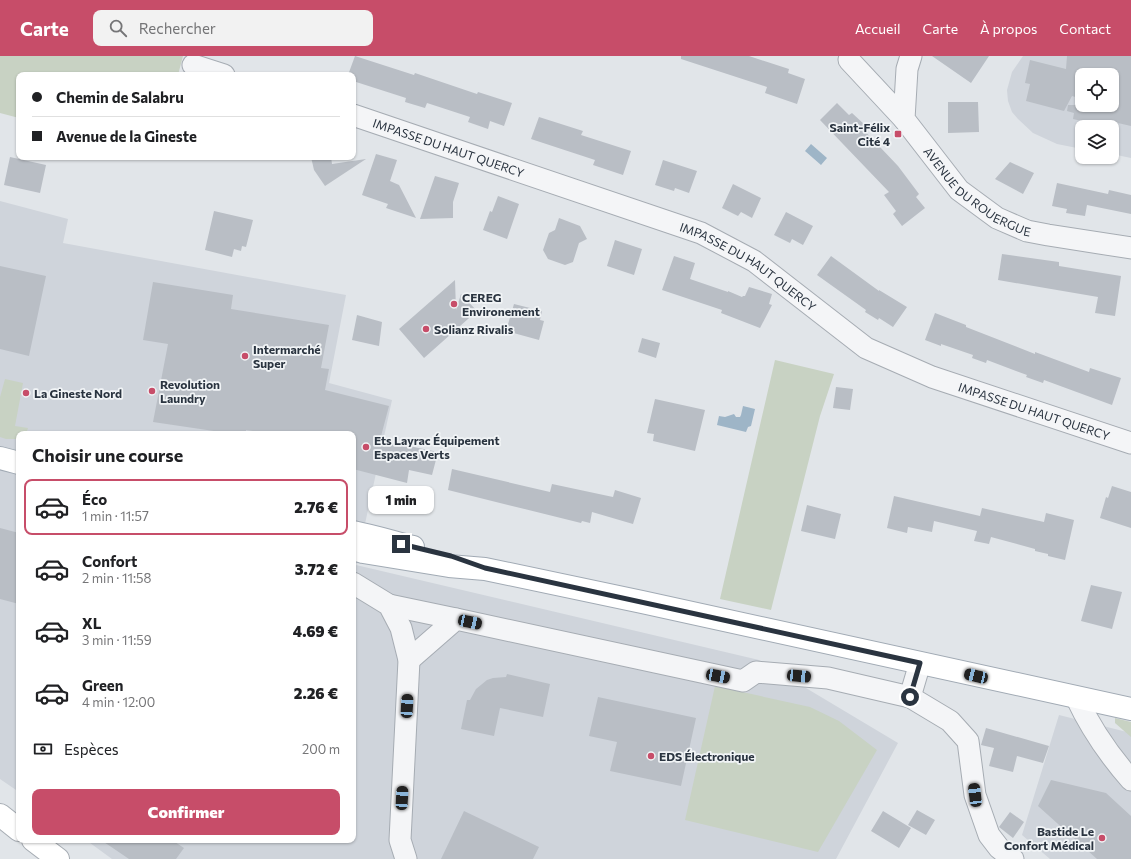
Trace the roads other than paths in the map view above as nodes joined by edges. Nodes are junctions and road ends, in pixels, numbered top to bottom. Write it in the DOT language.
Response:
graph roads {
  1 [pos="911,56"];
  2 [pos="850,57"];
  3 [pos="193,66"];
  4 [pos="214,72"];
  5 [pos="356,116"];
  6 [pos="904,119"];
  7 [pos="1131,248"];
  8 [pos="1131,443"];
  9 [pos="0,458"];
  10 [pos="16,462"];
  11 [pos="356,533"];
  12 [pos="356,550"];
  13 [pos="485,568"];
  14 [pos="356,586"];
  15 [pos="388,605"];
  16 [pos="456,619"];
  17 [pos="409,660"];
  18 [pos="920,663"];
  19 [pos="910,697"];
  20 [pos="1076,697"];
  21 [pos="1131,709"];
  22 [pos="1131,780"];
  23 [pos="0,815"];
  24 [pos="16,828"];
  25 [pos="37,843"];
  26 [pos="58,859"];
  27 [pos="406,859"];
  28 [pos="1013,859"];
  1 -- 6 [label="street"];
  2 -- 6 [label="street, AVENUE DU ROUERGUE"];
  3 -- 4 [label="street"];
  5 -- 8 [label="street, IMPASSE DU HAUT QUERCY"];
  6 -- 7 [label="street, AVENUE DU ROUERGUE"];
  9 -- 10 [label="main road"];
  11 -- 13 [label="main road"];
  12 -- 13 [label="main road"];
  13 -- 18 [label="main road"];
  14 -- 15 [label="street"];
  15 -- 16 [label="street"];
  15 -- 17 [label="street"];
  16 -- 17 [label="street"];
  16 -- 19 [label="street"];
  17 -- 27 [label="street"];
  18 -- 19 [label="street"];
  18 -- 20 [label="main road"];
  19 -- 28 [label="street"];
  20 -- 21 [label="main road"];
  20 -- 22 [label="street"];
  23 -- 24 [label="main road"];
  25 -- 26 [label="main road"];
}
